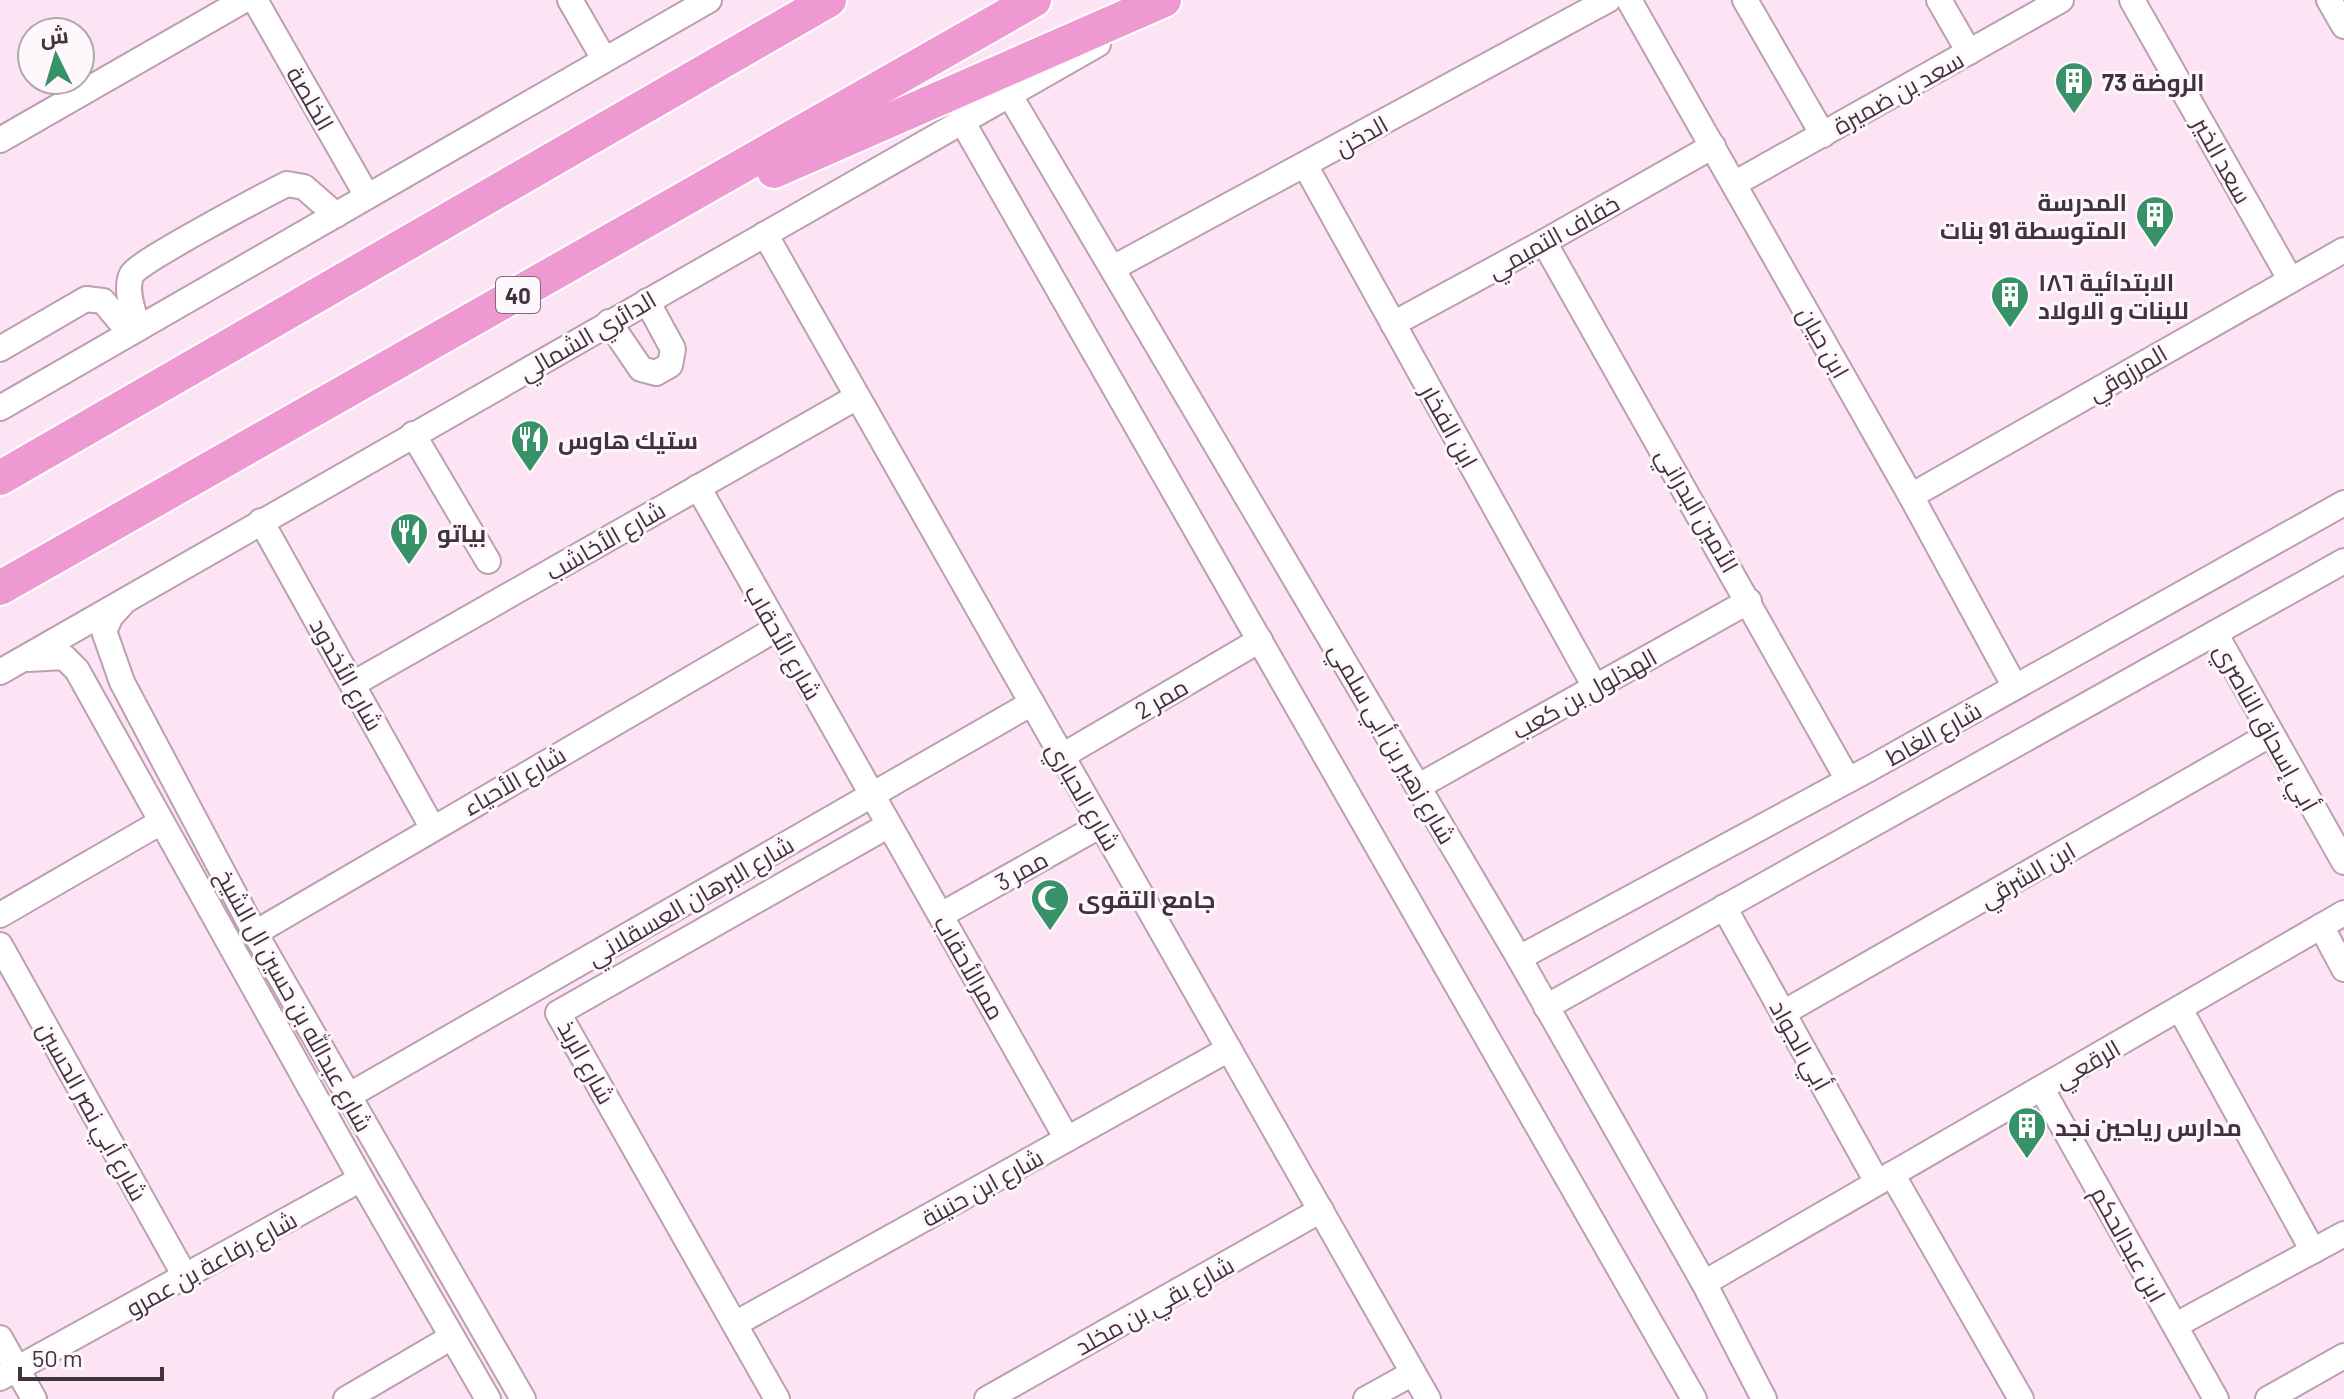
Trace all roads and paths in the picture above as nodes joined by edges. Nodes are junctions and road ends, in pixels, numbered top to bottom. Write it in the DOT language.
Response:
graph roads {
  1 [pos="244,0"];
  2 [pos="255,0"];
  3 [pos="570,0"];
  4 [pos="709,0"];
  5 [pos="821,0"];
  6 [pos="829,0"];
  7 [pos="1034,0"];
  8 [pos="1164,0"];
  9 [pos="1175,0"];
  10 [pos="1608,0"];
  11 [pos="1629,0"];
  12 [pos="1745,0"];
  13 [pos="1939,0"];
  14 [pos="2061,0"];
  15 [pos="2132,0"];
  16 [pos="787,24"];
  17 [pos="1969,52"];
  18 [pos="604,59"];
  19 [pos="1009,94"];
  20 [pos="962,121"];
  21 [pos="1823,135"];
  22 [pos="0,140"];
  23 [pos="1713,146"];
  24 [pos="1305,165"];
  25 [pos="1734,184"];
  26 [pos="367,196"];
  27 [pos="336,215"];
  28 [pos="765,234"];
  29 [pos="612,241"];
  30 [pos="1544,242"];
  31 [pos="2344,250"];
  32 [pos="1113,268"];
  33 [pos="2290,279"];
  34 [pos="647,301"];
  35 [pos="609,322"];
  36 [pos="1393,324"];
  37 [pos="134,331"];
  38 [pos="0,349"];
  39 [pos="857,397"];
  40 [pos="0,408"];
  41 [pos="413,434"];
  42 [pos="0,478"];
  43 [pos="698,487"];
  44 [pos="1911,496"];
  45 [pos="2344,503"];
  46 [pos="261,521"];
  47 [pos="488,561"];
  48 [pos="2344,561"];
  49 [pos="0,588"];
  50 [pos="129,596"];
  51 [pos="1749,601"];
  52 [pos="776,629"];
  53 [pos="2215,633"];
  54 [pos="1260,640"];
  55 [pos="10,667"];
  56 [pos="122,682"];
  57 [pos="353,684"];
  58 [pos="1595,687"];
  59 [pos="2015,687"];
  60 [pos="91,694"];
  61 [pos="1032,703"];
  62 [pos="2271,734"];
  63 [pos="1062,756"];
  64 [pos="1848,780"];
  65 [pos="1419,786"];
  66 [pos="873,796"];
  67 [pos="161,822"];
  68 [pos="889,825"];
  69 [pos="1101,825"];
  70 [pos="432,827"];
  71 [pos="2344,862"];
  72 [pos="1724,907"];
  73 [pos="2344,913"];
  74 [pos="0,915"];
  75 [pos="941,915"];
  76 [pos="2321,926"];
  77 [pos="255,933"];
  78 [pos="0,945"];
  79 [pos="1519,958"];
  80 [pos="2344,969"];
  81 [pos="1546,1007"];
  82 [pos="2180,1009"];
  83 [pos="1783,1013"];
  84 [pos="1229,1049"];
  85 [pos="2042,1089"];
  86 [pos="348,1096"];
  87 [pos="1067,1139"];
  88 [pos="1885,1178"];
  89 [pos="361,1179"];
  90 [pos="1321,1210"];
  91 [pos="2344,1234"];
  92 [pos="2313,1251"];
  93 [pos="186,1278"];
  94 [pos="1704,1283"];
  95 [pos="735,1324"];
  96 [pos="2176,1325"];
  97 [pos="452,1337"];
  98 [pos="2344,1356"];
  99 [pos="5,1360"];
  100 [pos="1413,1373"];
  101 [pos="34,1399"];
  102 [pos="346,1399"];
  103 [pos="488,1399"];
  104 [pos="523,1399"];
  105 [pos="777,1399"];
  106 [pos="987,1399"];
  107 [pos="1366,1399"];
  108 [pos="1428,1399"];
  109 [pos="1694,1399"];
  110 [pos="1764,1399"];
  111 [pos="2021,1399"];
  112 [pos="2216,1399"];
  113 [pos="2268,1399"];
  1 -- 22 [label="street"];
  2 -- 26 [label="street, الخلصة"];
  3 -- 18 [label="street"];
  4 -- 18 [label="street"];
  5 -- 16 [label="highway"];
  6 -- 16 [label="highway"];
  7 -- 29 [label="highway, 40"];
  8 -- 29 [label="highway"];
  9 -- 19 [label="street, الدائري الشمالي"];
  10 -- 24 [label="street, الدخن"];
  11 -- 23 [label="street, ابن حيان"];
  12 -- 21 [label="street"];
  13 -- 17 [label="street"];
  14 -- 17 [label="street, سعد بن ضميرة"];
  15 -- 33 [label="street, سعد الخير"];
  16 -- 42 [label="highway"];
  17 -- 21 [label="street, سعد بن ضميرة"];
  18 -- 26 [label="street"];
  19 -- 20 [label="street, الدائري الشمالي"];
  19 -- 32 [label="street, شارع زهير بن أبي سلمي"];
  20 -- 28 [label="street, الدائري الشمالي"];
  20 -- 54 [label="street"];
  21 -- 25 [label="street, سعد بن ضميرة"];
  23 -- 25 [label="street, ابن حيان"];
  23 -- 30 [label="street, خفاف التميمي"];
  24 -- 32 [label="street, الدخن"];
  24 -- 36 [label="street, ابن الفخار"];
  25 -- 44 [label="street, ابن حيان"];
  26 -- 27 [label="street"];
  27 -- 37 [label="street"];
  27 -- 37 [label="street"];
  28 -- 34 [label="street, الدائري الشمالي"];
  28 -- 39 [label="street, شارع الحباري"];
  29 -- 49 [label="highway, 40"];
  30 -- 36 [label="street, خفاف التميمي"];
  30 -- 51 [label="street, الأمين البدراني"];
  31 -- 33 [label="street, المرزوقي"];
  32 -- 65 [label="street, شارع زهير بن أبي سلمي"];
  33 -- 44 [label="street, المرزوقي"];
  34 -- 35 [label="street, الدائري الشمالي"];
  34 -- 35 [label="street"];
  35 -- 41 [label="street, الدائري الشمالي"];
  36 -- 58 [label="street, ابن الفخار"];
  37 -- 38 [label="street"];
  37 -- 40 [label="street"];
  39 -- 43 [label="street, شارع الأخاشب"];
  39 -- 61 [label="street, شارع الحباري"];
  41 -- 46 [label="street, الدائري الشمالي"];
  41 -- 47 [label="street"];
  43 -- 52 [label="street, شارع الأحقاب"];
  43 -- 57 [label="street, شارع الأخاشب"];
  44 -- 59 [label="street, ابن حيان"];
  45 -- 59 [label="street, شارع الغاط"];
  46 -- 50 [label="street, الدائري الشمالي"];
  46 -- 57 [label="street, شارع الأخدود"];
  48 -- 53 [label="street, شارع الغاط"];
  50 -- 55 [label="street, الدائري الشمالي"];
  50 -- 56 [label="street, شارع عبدالله بن حسين ال الشيخ"];
  51 -- 58 [label="street, الهذلول بن كعب"];
  51 -- 64 [label="street, الأمين البدراني"];
  52 -- 66 [label="street, شارع الأحقاب"];
  52 -- 70 [label="street, شارع الأحياء"];
  53 -- 62 [label="street, أبي إسحاق الناصري"];
  53 -- 72 [label="street, شارع الغاط"];
  54 -- 63 [label="street, ممر 2"];
  54 -- 109 [label="street"];
  55 -- 60 [label="street, شارع عبدالله بن حسين ال الشيخ"];
  56 -- 60 [label="street"];
  56 -- 77 [label="street, شارع عبدالله بن حسين ال الشيخ"];
  57 -- 70 [label="street, شارع الأخدود"];
  58 -- 65 [label="street, الهذلول بن كعب"];
  59 -- 64 [label="street, شارع الغاط"];
  60 -- 67 [label="street, شارع عبدالله بن حسين ال الشيخ"];
  61 -- 63 [label="street, شارع الحباري"];
  61 -- 66 [label="street, شارع البرهان العسقلاني"];
  62 -- 71 [label="street, أبي إسحاق الناصري"];
  62 -- 83 [label="street, ابن الشرقي"];
  63 -- 69 [label="street, شارع الحباري"];
  64 -- 79 [label="street, شارع الغاط"];
  65 -- 79 [label="street, شارع زهير بن أبي سلمي"];
  66 -- 68 [label="street, ممرالأحقاب"];
  66 -- 86 [label="street, شارع البرهان العسقلاني"];
  67 -- 74 [label="street"];
  67 -- 89 [label="street, شارع عبدالله بن حسين ال الشيخ"];
  68 -- 75 [label="street, ممرالأحقاب"];
  68 -- 95 [label="street, شارع الربذ"];
  69 -- 75 [label="street, ممر 3"];
  69 -- 84 [label="street, شارع الحباري"];
  70 -- 77 [label="street, شارع الأحياء"];
  72 -- 81 [label="street, شارع الغاط"];
  72 -- 83 [label="street, أبي الجواد"];
  73 -- 76 [label="street, الرقعي"];
  75 -- 87 [label="street, ممرالأحقاب"];
  76 -- 80 [label="street"];
  76 -- 82 [label="street, الرقعي"];
  77 -- 86 [label="street, شارع عبدالله بن حسين ال الشيخ"];
  78 -- 93 [label="street, شارع أبي نصر الحسين"];
  79 -- 81 [label="street, شارع زهير بن أبي سلمي"];
  81 -- 94 [label="street, شارع زهير بن أبي سلمي"];
  82 -- 85 [label="street, الرقعي"];
  82 -- 92 [label="street"];
  83 -- 88 [label="street, أبي الجواد"];
  84 -- 87 [label="street, شارع ابن حنينة"];
  84 -- 90 [label="street, شارع الحباري"];
  85 -- 88 [label="street, الرقعي"];
  85 -- 96 [label="street, ابن عبدالحكم"];
  86 -- 104 [label="street, شارع عبدالله بن حسين ال الشيخ"];
  87 -- 95 [label="street, شارع ابن حنينة"];
  88 -- 94 [label="street, الرقعي"];
  88 -- 111 [label="street, أبي الجواد"];
  89 -- 93 [label="street, شارع رفاعة بن عمرو"];
  89 -- 97 [label="street, شارع عبدالله بن حسين ال الشيخ"];
  90 -- 100 [label="street, شارع الحباري"];
  90 -- 106 [label="street, شارع بقي بن مخلد"];
  91 -- 92 [label="street"];
  92 -- 96 [label="street"];
  93 -- 99 [label="street, شارع رفاعة بن عمرو"];
  94 -- 110 [label="street, شارع زهير بن أبي سلمي"];
  95 -- 105 [label="street, شارع الربذ"];
  96 -- 112 [label="street, ابن عبدالحكم"];
  97 -- 102 [label="street"];
  97 -- 103 [label="street, شارع عبدالله بن حسين ال الشيخ"];
  98 -- 113 [label="street"];
  99 -- 101 [label="street"];
  100 -- 107 [label="street"];
  100 -- 108 [label="street, شارع الحباري"];
}
